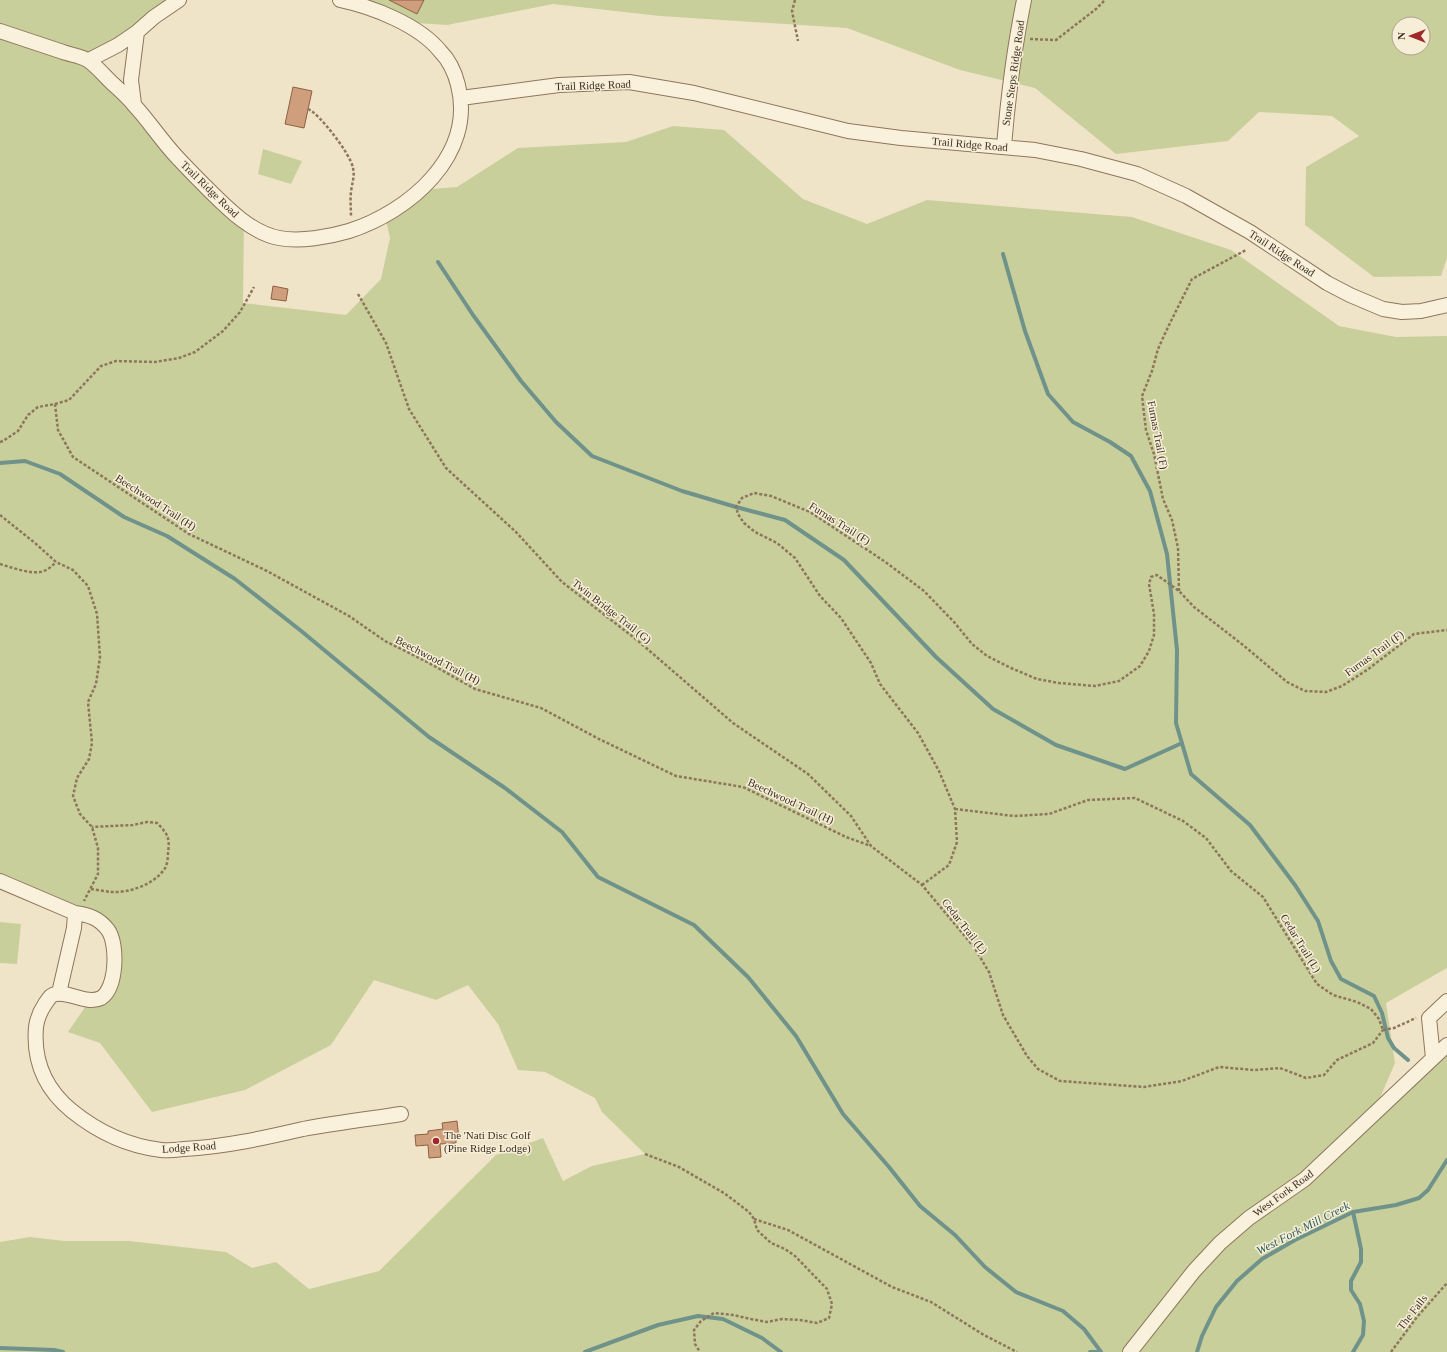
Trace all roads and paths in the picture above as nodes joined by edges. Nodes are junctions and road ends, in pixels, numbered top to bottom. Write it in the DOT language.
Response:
graph roads {
  1 [pos="179,0"];
  2 [pos="340,0"];
  3 [pos="795,0"];
  4 [pos="1024,0"];
  5 [pos="1105,0"];
  6 [pos="0,31"];
  7 [pos="137,32"];
  8 [pos="1016,38"];
  9 [pos="798,41"];
  10 [pos="89,60"];
  11 [pos="461,98"];
  12 [pos="134,104"];
  13 [pos="308,109"];
  14 [pos="1004,146"];
  15 [pos="352,230"];
  16 [pos="1246,250"];
  17 [pos="254,287"];
  18 [pos="358,294"];
  19 [pos="1447,305"];
  20 [pos="55,404"];
  21 [pos="0,442"];
  22 [pos="0,515"];
  23 [pos="56,562"];
  24 [pos="0,564"];
  25 [pos="1179,591"];
  26 [pos="1447,630"];
  27 [pos="954,809"];
  28 [pos="92,826"];
  29 [pos="871,846"];
  30 [pos="0,882"];
  31 [pos="922,885"];
  32 [pos="91,889"];
  33 [pos="75,913"];
  34 [pos="59,993"];
  35 [pos="1447,1001"];
  36 [pos="1429,1018"];
  37 [pos="1383,1030"];
  38 [pos="1447,1045"];
  39 [pos="1434,1058"];
  40 [pos="401,1114"];
  41 [pos="645,1154"];
  42 [pos="754,1219"];
  43 [pos="1447,1283"];
  44 [pos="700,1352"];
  45 [pos="1017,1352"];
  46 [pos="1130,1352"];
  47 [pos="1391,1352"];
  1 -- 7 [label="street"];
  2 -- 11 [label="street, Trail Ridge Road"];
  3 -- 9 [label="path"];
  4 -- 8 [label="street, Stone Steps Ridge Road"];
  5 -- 8 [label="path"];
  6 -- 10 [label="street, Trail Ridge Road"];
  7 -- 10 [label="street"];
  7 -- 12 [label="street"];
  8 -- 14 [label="street, Stone Steps Ridge Road"];
  10 -- 12 [label="street, Trail Ridge Road"];
  11 -- 14 [label="street, Trail Ridge Road"];
  11 -- 15 [label="street, Trail Ridge Road"];
  12 -- 15 [label="street, Trail Ridge Road"];
  13 -- 15 [label="path"];
  14 -- 19 [label="street, Trail Ridge Road"];
  16 -- 25 [label="path, Furnas Trail (F)"];
  17 -- 20 [label="path"];
  18 -- 29 [label="path, Twin Bridge Trail (G)"];
  20 -- 21 [label="path"];
  20 -- 29 [label="path, Beechwood Trail (H)"];
  22 -- 23 [label="path"];
  23 -- 24 [label="path"];
  23 -- 28 [label="path"];
  25 -- 26 [label="path, Furnas Trail (F)"];
  25 -- 27 [label="path, Furnas Trail (F)"];
  27 -- 31 [label="path, Furnas Trail (F)"];
  27 -- 37 [label="path, Cedar Trail (L)"];
  28 -- 32 [label="path"];
  28 -- 32 [label="path"];
  29 -- 31 [label="path, Twin Bridge Trail (G)"];
  30 -- 33 [label="street"];
  31 -- 37 [label="path, Cedar Trail (L)"];
  32 -- 33 [label="path"];
  33 -- 34 [label="street"];
  33 -- 34 [label="street"];
  34 -- 40 [label="street, Lodge Road"];
  35 -- 36 [label="street"];
  36 -- 37 [label="path"];
  36 -- 39 [label="street"];
  38 -- 39 [label="street, West Fork Road"];
  39 -- 46 [label="street, West Fork Road"];
  41 -- 42 [label="path"];
  42 -- 44 [label="path"];
  42 -- 45 [label="path"];
  43 -- 47 [label="path, The Falls"];
}
